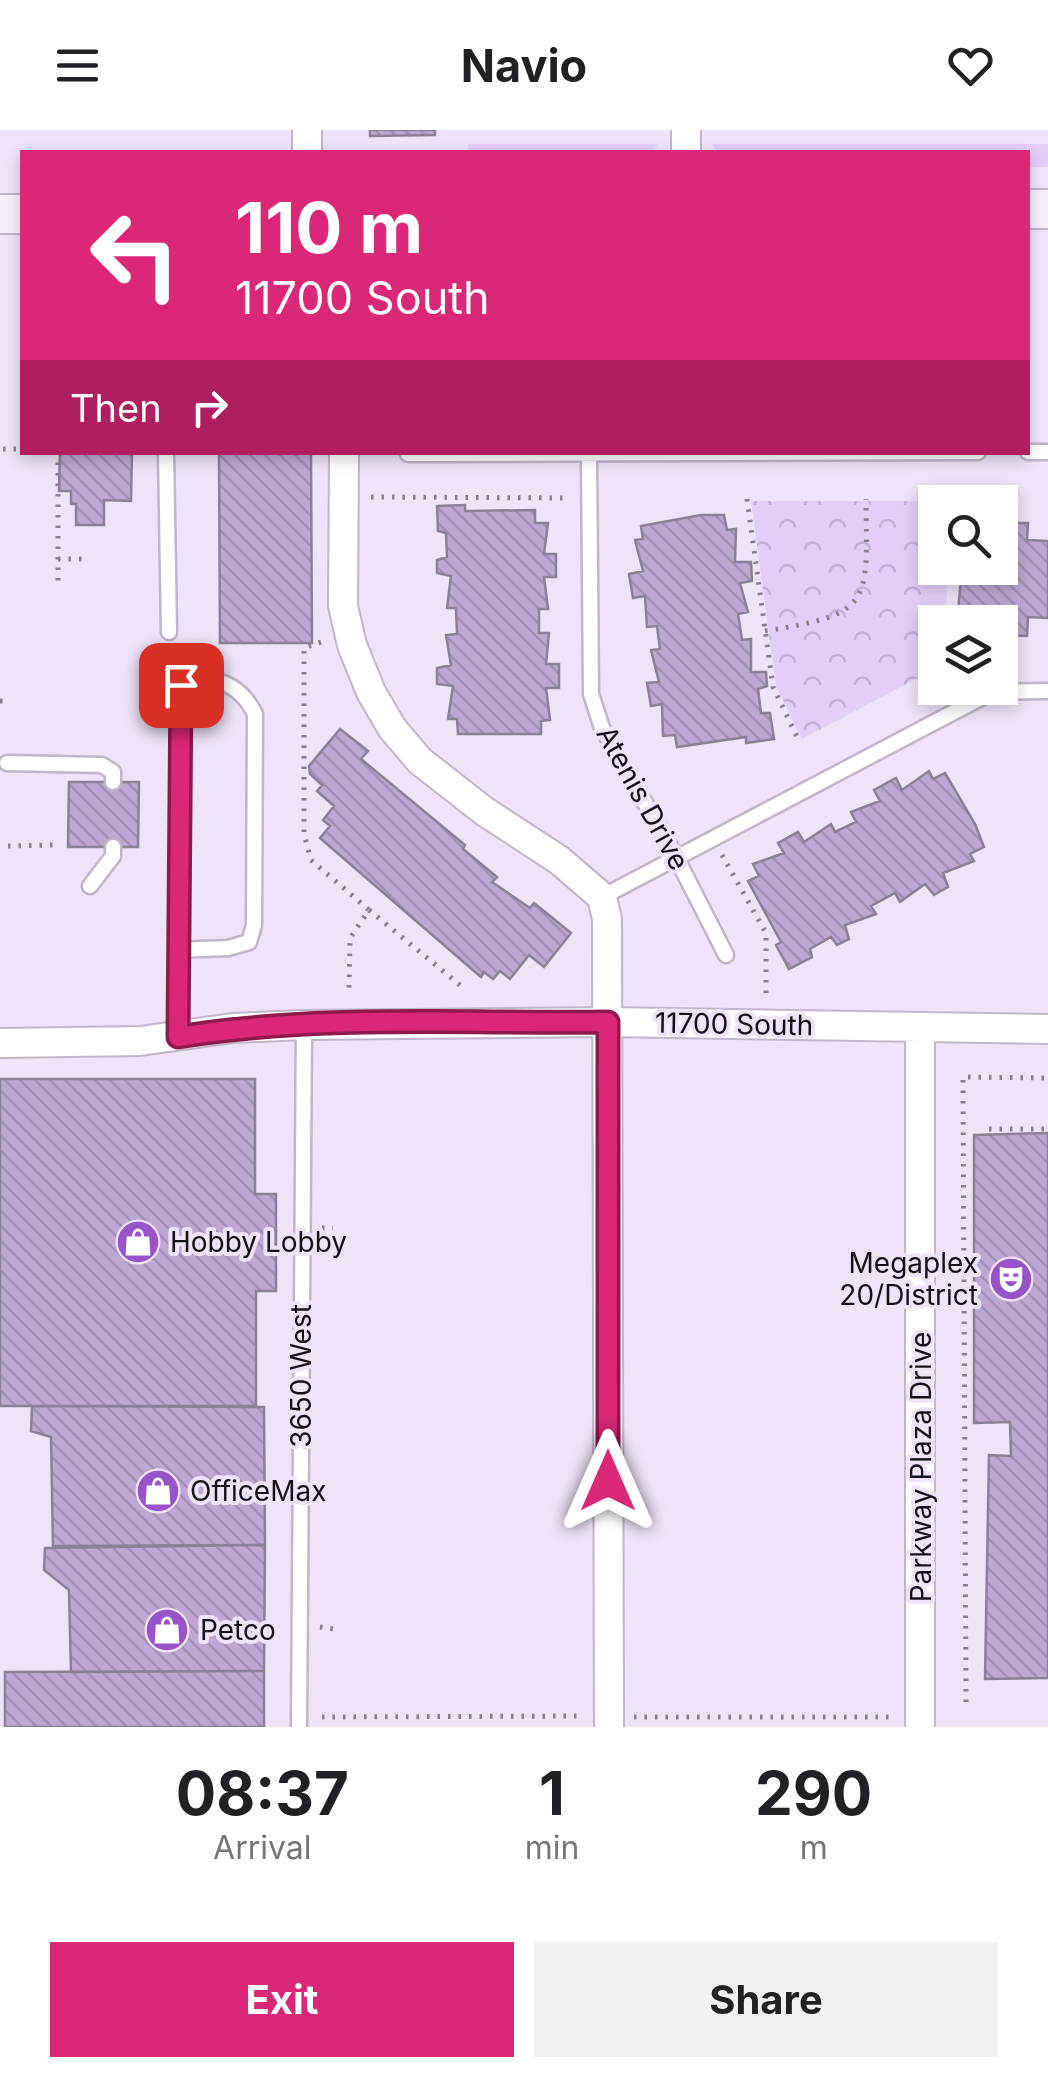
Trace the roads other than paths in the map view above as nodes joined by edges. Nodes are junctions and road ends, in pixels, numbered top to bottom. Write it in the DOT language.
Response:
graph roads {
  1 [pos="166,455"];
  2 [pos="344,455"];
  3 [pos="589,455"];
  4 [pos="169,632"];
  5 [pos="1048,691"];
  6 [pos="7,763"];
  7 [pos="113,782"];
  8 [pos="113,847"];
  9 [pos="675,855"];
  10 [pos="90,886"];
  11 [pos="602,897"];
  12 [pos="177,950"];
  13 [pos="726,954"];
  14 [pos="608,1022"];
  15 [pos="304,1025"];
  16 [pos="920,1028"];
  17 [pos="1048,1029"];
  18 [pos="178,1037"];
  19 [pos="0,1043"];
  20 [pos="607,1720"];
  21 [pos="908,1722"];
  22 [pos="299,1727"];
  1 -- 4 [label="lane"];
  2 -- 11 [label="street"];
  3 -- 9 [label="lane, Atenis Drive"];
  5 -- 9 [label="lane"];
  6 -- 7 [label="lane"];
  8 -- 10 [label="lane"];
  9 -- 11 [label="lane"];
  9 -- 13 [label="lane, Atenis Drive"];
  11 -- 14 [label="street"];
  12 -- 12 [label="lane"];
  12 -- 18 [label="lane"];
  14 -- 15 [label="street, 11700 South"];
  14 -- 16 [label="street, 11700 South"];
  14 -- 20 [label="street"];
  15 -- 18 [label="street, 11700 South"];
  15 -- 22 [label="lane, 3650 West"];
  16 -- 17 [label="street, 11700 South"];
  16 -- 21 [label="street, Parkway Plaza Drive"];
  18 -- 19 [label="street, 11700 South"];
}
